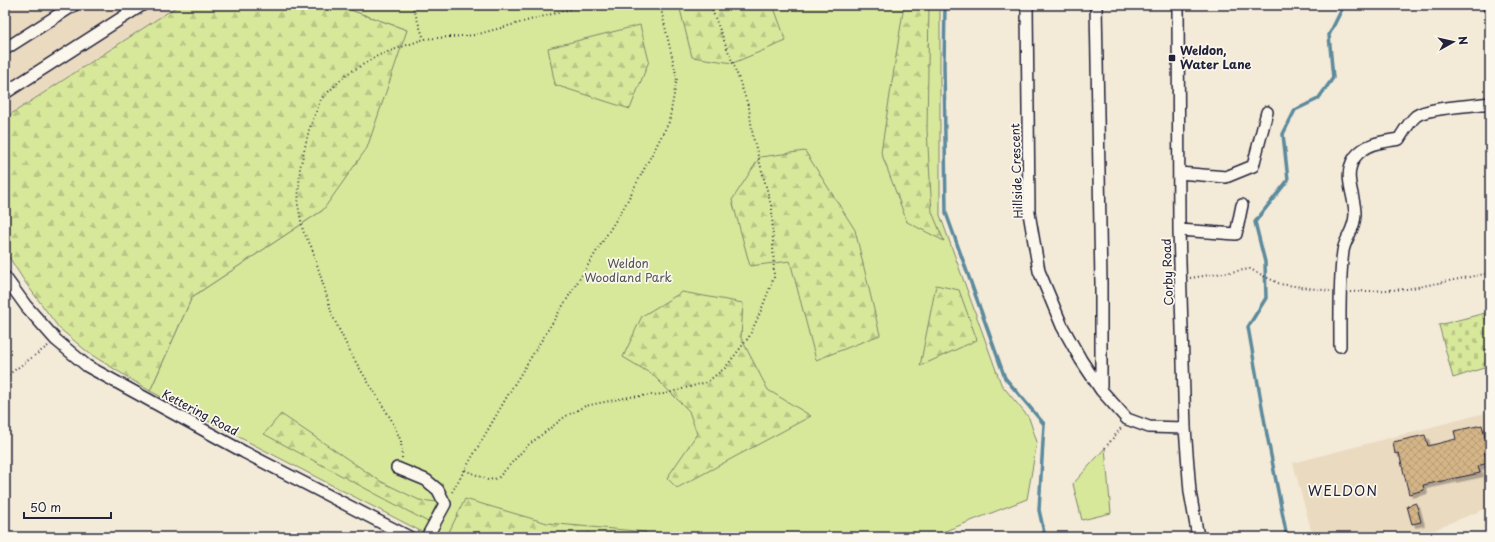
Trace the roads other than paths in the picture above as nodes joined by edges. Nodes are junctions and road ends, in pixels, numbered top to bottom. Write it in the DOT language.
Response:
graph roads {
  1 [pos="74,5"];
  2 [pos="142,5"];
  3 [pos="1026,5"];
  4 [pos="1096,5"];
  5 [pos="1178,5"];
  6 [pos="1489,5"];
  7 [pos="1490,9"];
  8 [pos="5,49"];
  9 [pos="5,93"];
  10 [pos="1490,103"];
  11 [pos="1267,112"];
  12 [pos="1179,173"];
  13 [pos="1242,205"];
  14 [pos="1179,230"];
  15 [pos="5,277"];
  16 [pos="1340,346"];
  17 [pos="1101,390"];
  18 [pos="1185,428"];
  19 [pos="397,468"];
  20 [pos="409,537"];
  21 [pos="427,537"];
  22 [pos="1198,537"];
  1 -- 8 [label="street"];
  2 -- 9 [label="street"];
  3 -- 17 [label="street, Hillside Crescent"];
  4 -- 17 [label="street"];
  5 -- 12 [label="street, Corby Road"];
  6 -- 7 [label="street"];
  10 -- 16 [label="street"];
  11 -- 12 [label="street"];
  12 -- 14 [label="street, Corby Road"];
  13 -- 14 [label="street"];
  14 -- 18 [label="street, Corby Road"];
  15 -- 20 [label="street, Kettering Road"];
  17 -- 18 [label="street, Hillside Crescent"];
  18 -- 22 [label="street, Corby Road"];
  19 -- 21 [label="street"];
}
